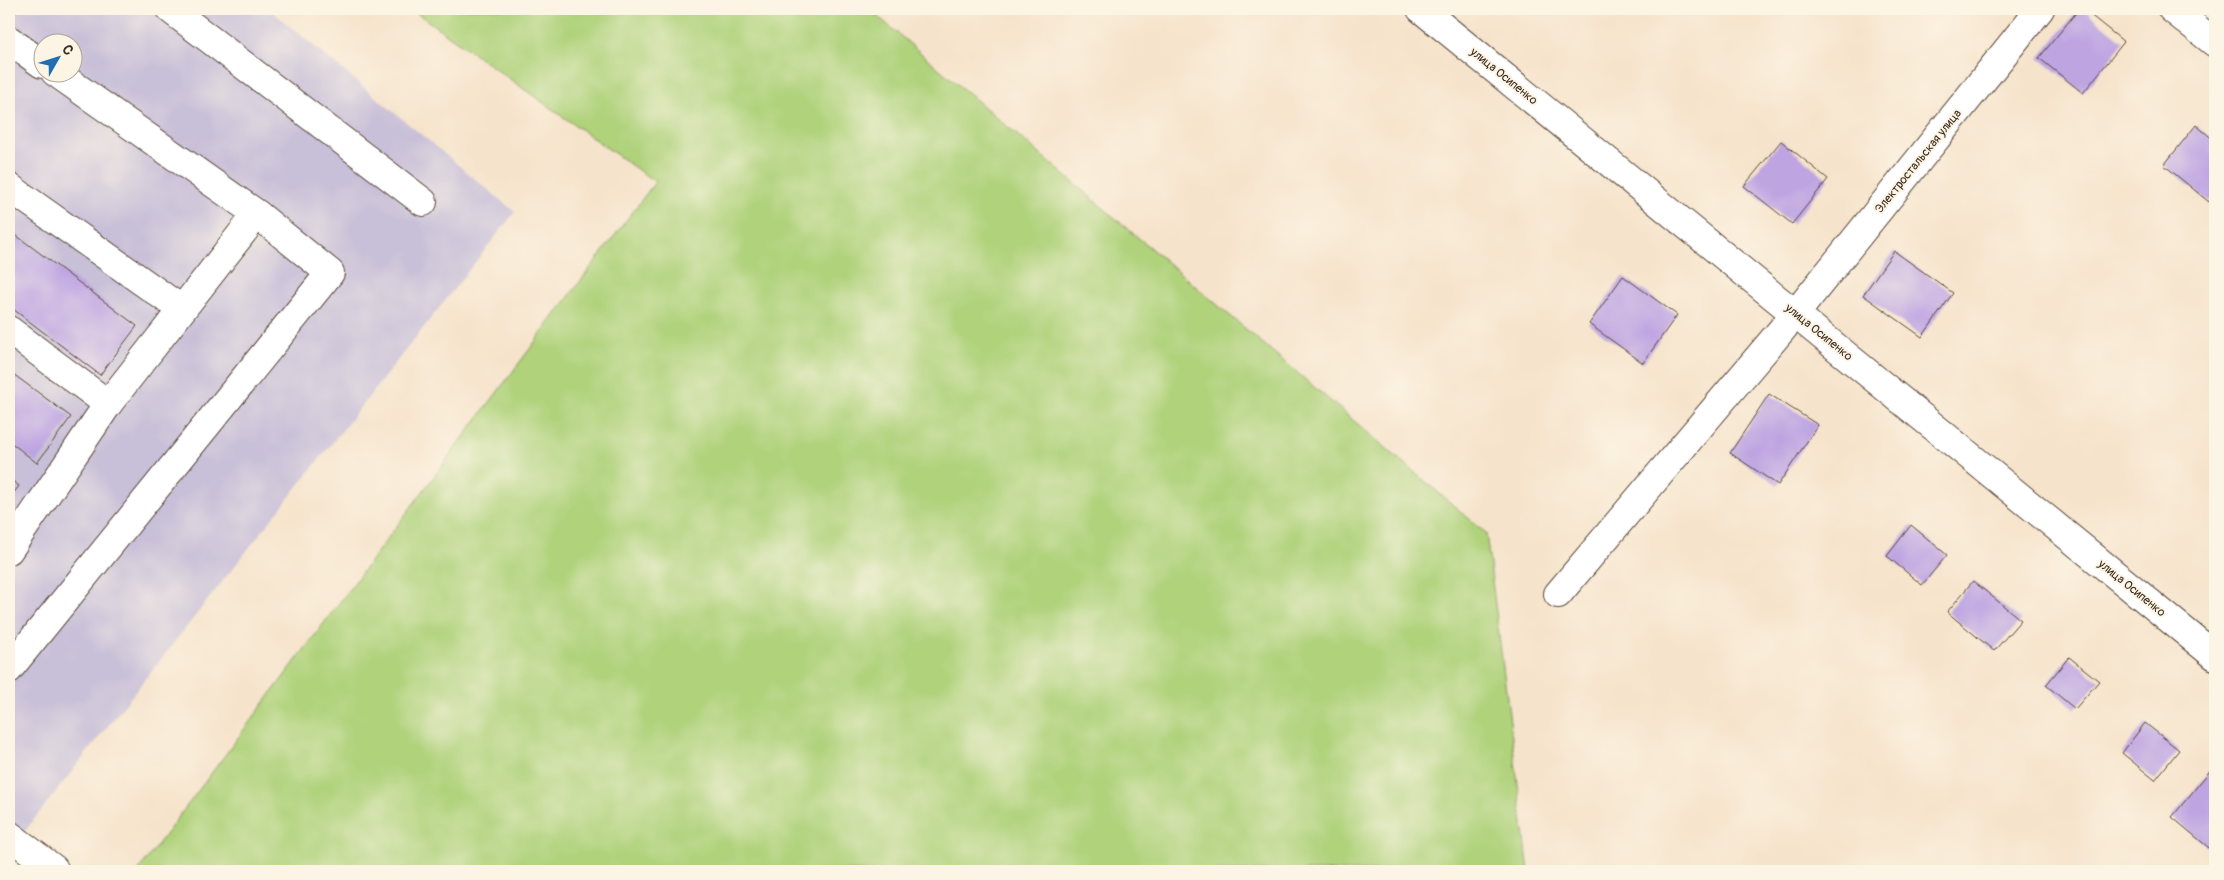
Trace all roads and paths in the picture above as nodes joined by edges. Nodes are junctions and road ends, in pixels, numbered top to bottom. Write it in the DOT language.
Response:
graph roads {
  1 [pos="170,9"];
  2 [pos="1420,9"];
  3 [pos="2040,9"];
  4 [pos="2172,9"];
  5 [pos="9,40"];
  6 [pos="2215,43"];
  7 [pos="32,57"];
  8 [pos="69,82"];
  9 [pos="9,187"];
  10 [pos="423,202"];
  11 [pos="257,214"];
  12 [pos="182,309"];
  13 [pos="1796,313"];
  14 [pos="9,330"];
  15 [pos="108,404"];
  16 [pos="9,550"];
  17 [pos="1558,594"];
  18 [pos="2215,656"];
  19 [pos="9,669"];
  20 [pos="9,835"];
  21 [pos="54,869"];
  1 -- 10 [label="street"];
  2 -- 13 [label="street, улица Осипенко"];
  3 -- 13 [label="street, Электростальская улица"];
  4 -- 6 [label="street"];
  5 -- 7 [label="street"];
  8 -- 11 [label="street"];
  9 -- 12 [label="street"];
  11 -- 12 [label="street"];
  11 -- 19 [label="street"];
  12 -- 15 [label="street"];
  13 -- 17 [label="street, Электростальская улица"];
  13 -- 18 [label="street, улица Осипенко"];
  14 -- 15 [label="street"];
  15 -- 16 [label="street"];
  20 -- 21 [label="street"];
}
